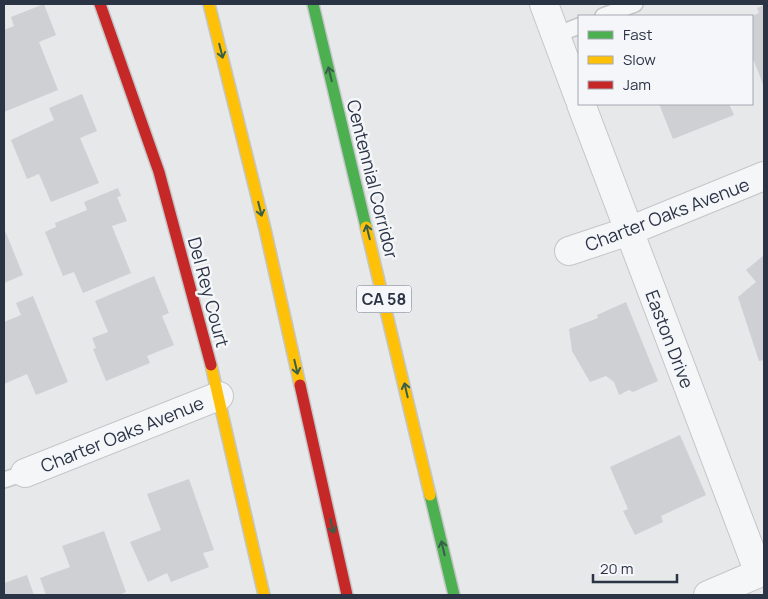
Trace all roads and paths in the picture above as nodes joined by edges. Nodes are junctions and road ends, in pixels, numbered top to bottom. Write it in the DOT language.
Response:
graph roads {
  1 [pos="100,4"];
  2 [pos="209,4"];
  3 [pos="313,4"];
  4 [pos="544,4"];
  5 [pos="635,4"];
  6 [pos="606,15"];
  7 [pos="568,30"];
  8 [pos="578,92"];
  9 [pos="582,105"];
  10 [pos="764,176"];
  11 [pos="629,231"];
  12 [pos="569,252"];
  13 [pos="219,396"];
  14 [pos="14,476"];
  15 [pos="762,572"];
  16 [pos="264,595"];
  17 [pos="347,595"];
  18 [pos="454,595"];
  19 [pos="708,595"];
  1 -- 13 [label="main road, Del Rey Court"];
  2 -- 17 [label="main road, one-way"];
  18 -- 3 [label="main road, Centennial Corridor / CA 58, one-way"];
  4 -- 7 [label="street"];
  5 -- 6 [label="lane"];
  7 -- 8 [label="street"];
  9 -- 11 [label="street, Easton Drive"];
  10 -- 11 [label="street, Charter Oaks Avenue"];
  11 -- 12 [label="street, Charter Oaks Avenue"];
  11 -- 15 [label="street, Easton Drive"];
  13 -- 14 [label="street, Charter Oaks Avenue"];
  13 -- 16 [label="main road, Del Rey Court"];
  15 -- 19 [label="street"];
}
